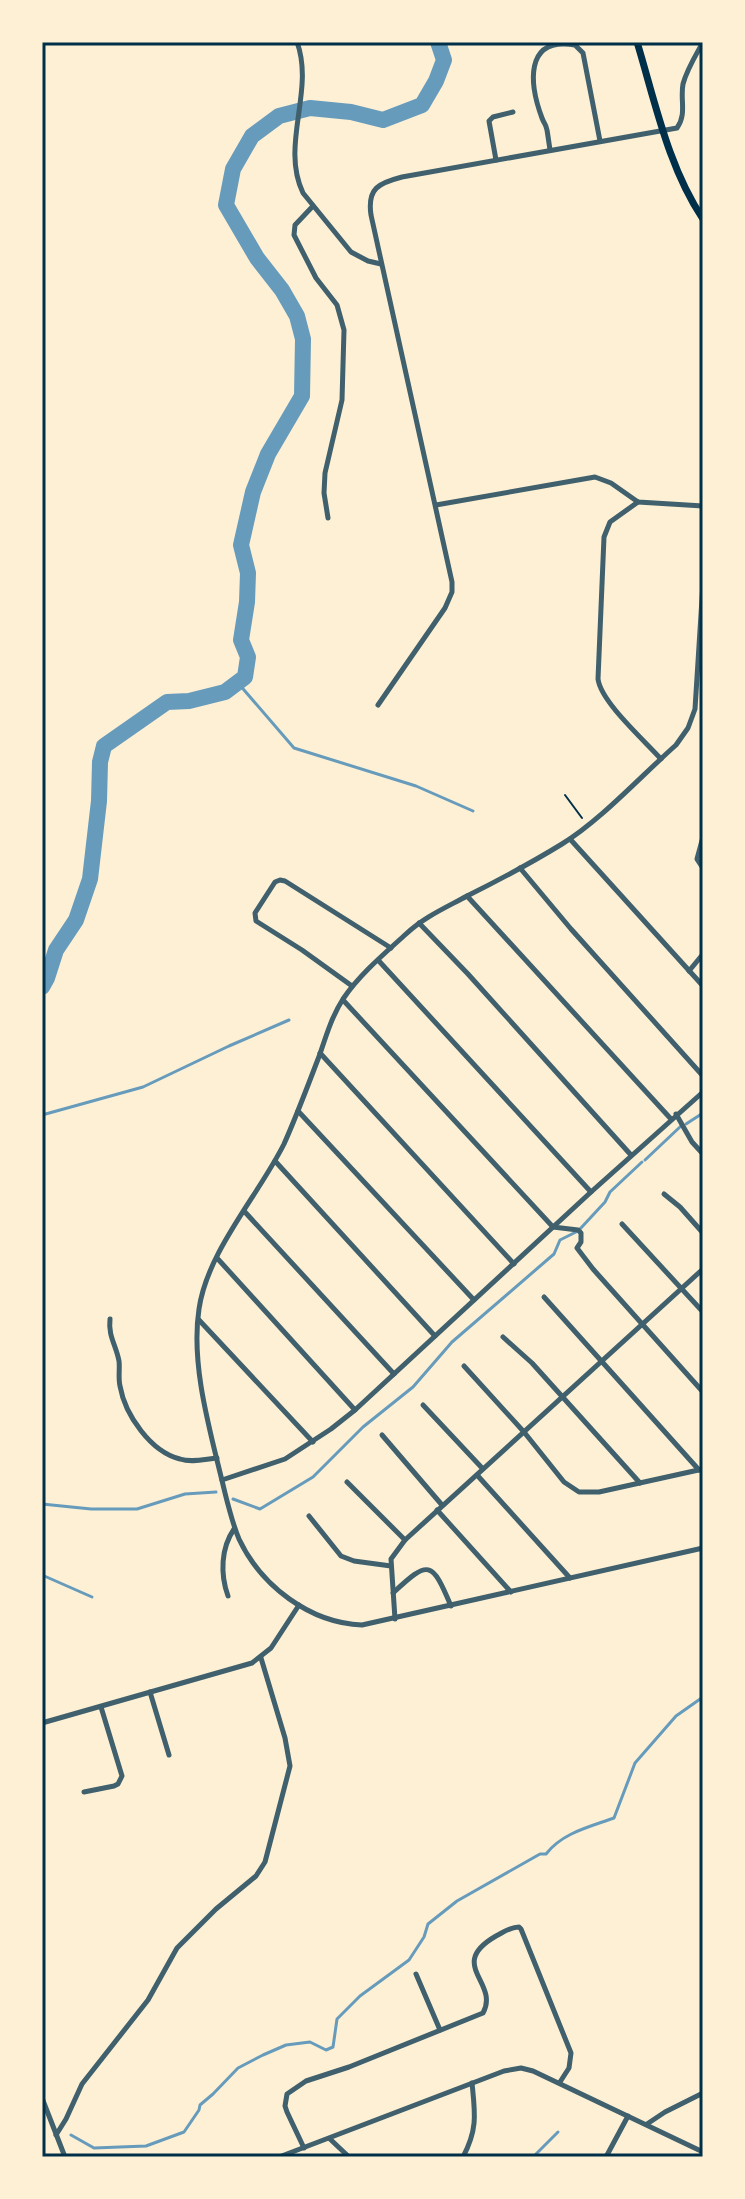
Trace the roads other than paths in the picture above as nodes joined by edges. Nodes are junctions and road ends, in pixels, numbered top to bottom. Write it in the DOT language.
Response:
graph roads {
  1 [pos="297,42"];
  2 [pos="637,42"];
  3 [pos="703,42"];
  4 [pos="513,112"];
  5 [pos="664,131"];
  6 [pos="600,141"];
  7 [pos="550,150"];
  8 [pos="496,160"];
  9 [pos="313,206"];
  10 [pos="703,219"];
  11 [pos="381,264"];
  12 [pos="638,502"];
  13 [pos="436,505"];
  14 [pos="703,506"];
  15 [pos="328,518"];
  16 [pos="703,583"];
  17 [pos="702,633"];
  18 [pos="700,687"];
  19 [pos="378,705"];
  20 [pos="661,759"];
  21 [pos="703,837"];
  22 [pos="570,839"];
  23 [pos="520,868"];
  24 [pos="703,868"];
  25 [pos="467,896"];
  26 [pos="419,923"];
  27 [pos="391,948"];
  28 [pos="703,954"];
  29 [pos="378,960"];
  30 [pos="689,971"];
  31 [pos="703,986"];
  32 [pos="353,987"];
  33 [pos="343,1000"];
  34 [pos="320,1053"];
  35 [pos="703,1076"];
  36 [pos="703,1092"];
  37 [pos="298,1111"];
  38 [pos="674,1117"];
  39 [pos="703,1154"];
  40 [pos="631,1155"];
  41 [pos="275,1161"];
  42 [pos="591,1192"];
  43 [pos="664,1194"];
  44 [pos="244,1211"];
  45 [pos="622,1224"];
  46 [pos="553,1227"];
  47 [pos="703,1233"];
  48 [pos="217,1258"];
  49 [pos="514,1264"];
  50 [pos="703,1269"];
  51 [pos="682,1288"];
  52 [pos="544,1297"];
  53 [pos="474,1300"];
  54 [pos="703,1312"];
  55 [pos="197,1318"];
  56 [pos="110,1319"];
  57 [pos="642,1324"];
  58 [pos="435,1336"];
  59 [pos="503,1337"];
  60 [pos="603,1360"];
  61 [pos="464,1366"];
  62 [pos="394,1374"];
  63 [pos="703,1392"];
  64 [pos="563,1397"];
  65 [pos="423,1405"];
  66 [pos="355,1410"];
  67 [pos="524,1432"];
  68 [pos="382,1435"];
  69 [pos="313,1442"];
  70 [pos="217,1458"];
  71 [pos="483,1469"];
  72 [pos="701,1469"];
  73 [pos="477,1475"];
  74 [pos="222,1480"];
  75 [pos="347,1482"];
  76 [pos="640,1483"];
  77 [pos="440,1507"];
  78 [pos="309,1516"];
  79 [pos="235,1528"];
  80 [pos="405,1540"];
  81 [pos="703,1548"];
  82 [pos="391,1566"];
  83 [pos="570,1578"];
  84 [pos="511,1592"];
  85 [pos="393,1593"];
  86 [pos="228,1596"];
  87 [pos="299,1605"];
  88 [pos="451,1606"];
  89 [pos="395,1619"];
  90 [pos="261,1658"];
  91 [pos="150,1692"];
  92 [pos="101,1707"];
  93 [pos="42,1723"];
  94 [pos="169,1755"];
  95 [pos="84,1792"];
  96 [pos="416,1974"];
  97 [pos="440,2030"];
  98 [pos="560,2082"];
  99 [pos="472,2083"];
  100 [pos="703,2093"];
  101 [pos="42,2098"];
  102 [pos="628,2116"];
  103 [pos="647,2124"];
  104 [pos="56,2135"];
  105 [pos="329,2138"];
  106 [pos="304,2148"];
  107 [pos="703,2152"];
  108 [pos="65,2157"];
  109 [pos="279,2157"];
  110 [pos="349,2157"];
  111 [pos="463,2157"];
  112 [pos="606,2157"];
  1 -- 9 [label="street"];
  2 -- 5 [label="main road"];
  3 -- 5 [label="street"];
  4 -- 8 [label="street"];
  5 -- 6 [label="street"];
  5 -- 10 [label="main road"];
  6 -- 7 [label="street"];
  6 -- 7 [label="street"];
  7 -- 8 [label="street"];
  8 -- 11 [label="street"];
  9 -- 11 [label="street"];
  9 -- 15 [label="street"];
  11 -- 13 [label="street"];
  12 -- 13 [label="street"];
  12 -- 14 [label="street"];
  12 -- 20 [label="street"];
  13 -- 19 [label="street"];
  16 -- 17 [label="street"];
  17 -- 18 [label="street"];
  18 -- 20 [label="street"];
  20 -- 22 [label="street"];
  21 -- 24 [label="street"];
  22 -- 23 [label="street"];
  22 -- 30 [label="street"];
  23 -- 25 [label="street"];
  23 -- 35 [label="street"];
  25 -- 26 [label="street"];
  25 -- 38 [label="street"];
  26 -- 27 [label="street"];
  26 -- 40 [label="street"];
  27 -- 29 [label="street"];
  27 -- 32 [label="street"];
  28 -- 30 [label="street"];
  29 -- 32 [label="street"];
  29 -- 42 [label="street"];
  30 -- 31 [label="street"];
  32 -- 33 [label="street"];
  33 -- 34 [label="street"];
  33 -- 46 [label="street"];
  34 -- 37 [label="street"];
  34 -- 49 [label="street"];
  36 -- 38 [label="street"];
  37 -- 41 [label="street"];
  37 -- 53 [label="street"];
  38 -- 39 [label="street"];
  38 -- 40 [label="street"];
  40 -- 42 [label="street"];
  41 -- 44 [label="street"];
  41 -- 58 [label="street"];
  42 -- 46 [label="street"];
  43 -- 47 [label="street"];
  44 -- 48 [label="street"];
  44 -- 62 [label="street"];
  45 -- 51 [label="street"];
  46 -- 49 [label="street"];
  46 -- 57 [label="street"];
  48 -- 55 [label="street"];
  48 -- 66 [label="street"];
  49 -- 53 [label="street"];
  50 -- 51 [label="street"];
  51 -- 54 [label="street"];
  51 -- 57 [label="street"];
  52 -- 60 [label="street"];
  53 -- 58 [label="street"];
  55 -- 69 [label="street"];
  55 -- 70 [label="street"];
  56 -- 70 [label="street"];
  57 -- 60 [label="street"];
  57 -- 63 [label="street"];
  58 -- 62 [label="street"];
  59 -- 64 [label="street"];
  60 -- 64 [label="street"];
  60 -- 72 [label="street"];
  61 -- 67 [label="street"];
  62 -- 66 [label="street"];
  64 -- 67 [label="street"];
  64 -- 76 [label="street"];
  65 -- 71 [label="street"];
  66 -- 69 [label="street"];
  67 -- 71 [label="street"];
  67 -- 76 [label="street"];
  68 -- 77 [label="street"];
  69 -- 74 [label="street"];
  70 -- 74 [label="street"];
  71 -- 73 [label="street"];
  72 -- 76 [label="street"];
  73 -- 77 [label="street"];
  73 -- 83 [label="street"];
  74 -- 79 [label="street"];
  75 -- 80 [label="street"];
  77 -- 80 [label="street"];
  77 -- 84 [label="street"];
  78 -- 82 [label="street"];
  79 -- 86 [label="street"];
  79 -- 87 [label="street"];
  80 -- 82 [label="street"];
  81 -- 83 [label="street"];
  82 -- 85 [label="street"];
  83 -- 84 [label="street"];
  84 -- 88 [label="street"];
  85 -- 88 [label="street"];
  85 -- 89 [label="street"];
  87 -- 89 [label="street"];
  87 -- 90 [label="street"];
  88 -- 89 [label="street"];
  90 -- 91 [label="street"];
  90 -- 104 [label="street"];
  91 -- 92 [label="street"];
  91 -- 94 [label="street"];
  92 -- 93 [label="street"];
  92 -- 95 [label="street"];
  96 -- 97 [label="street"];
  97 -- 98 [label="street"];
  97 -- 106 [label="street"];
  98 -- 99 [label="street"];
  98 -- 102 [label="street"];
  99 -- 105 [label="street"];
  99 -- 111 [label="street"];
  100 -- 103 [label="street"];
  101 -- 104 [label="street"];
  102 -- 103 [label="street"];
  102 -- 112 [label="street"];
  103 -- 107 [label="street"];
  104 -- 108 [label="street"];
  105 -- 106 [label="street"];
  105 -- 110 [label="street"];
  106 -- 109 [label="street"];
}
